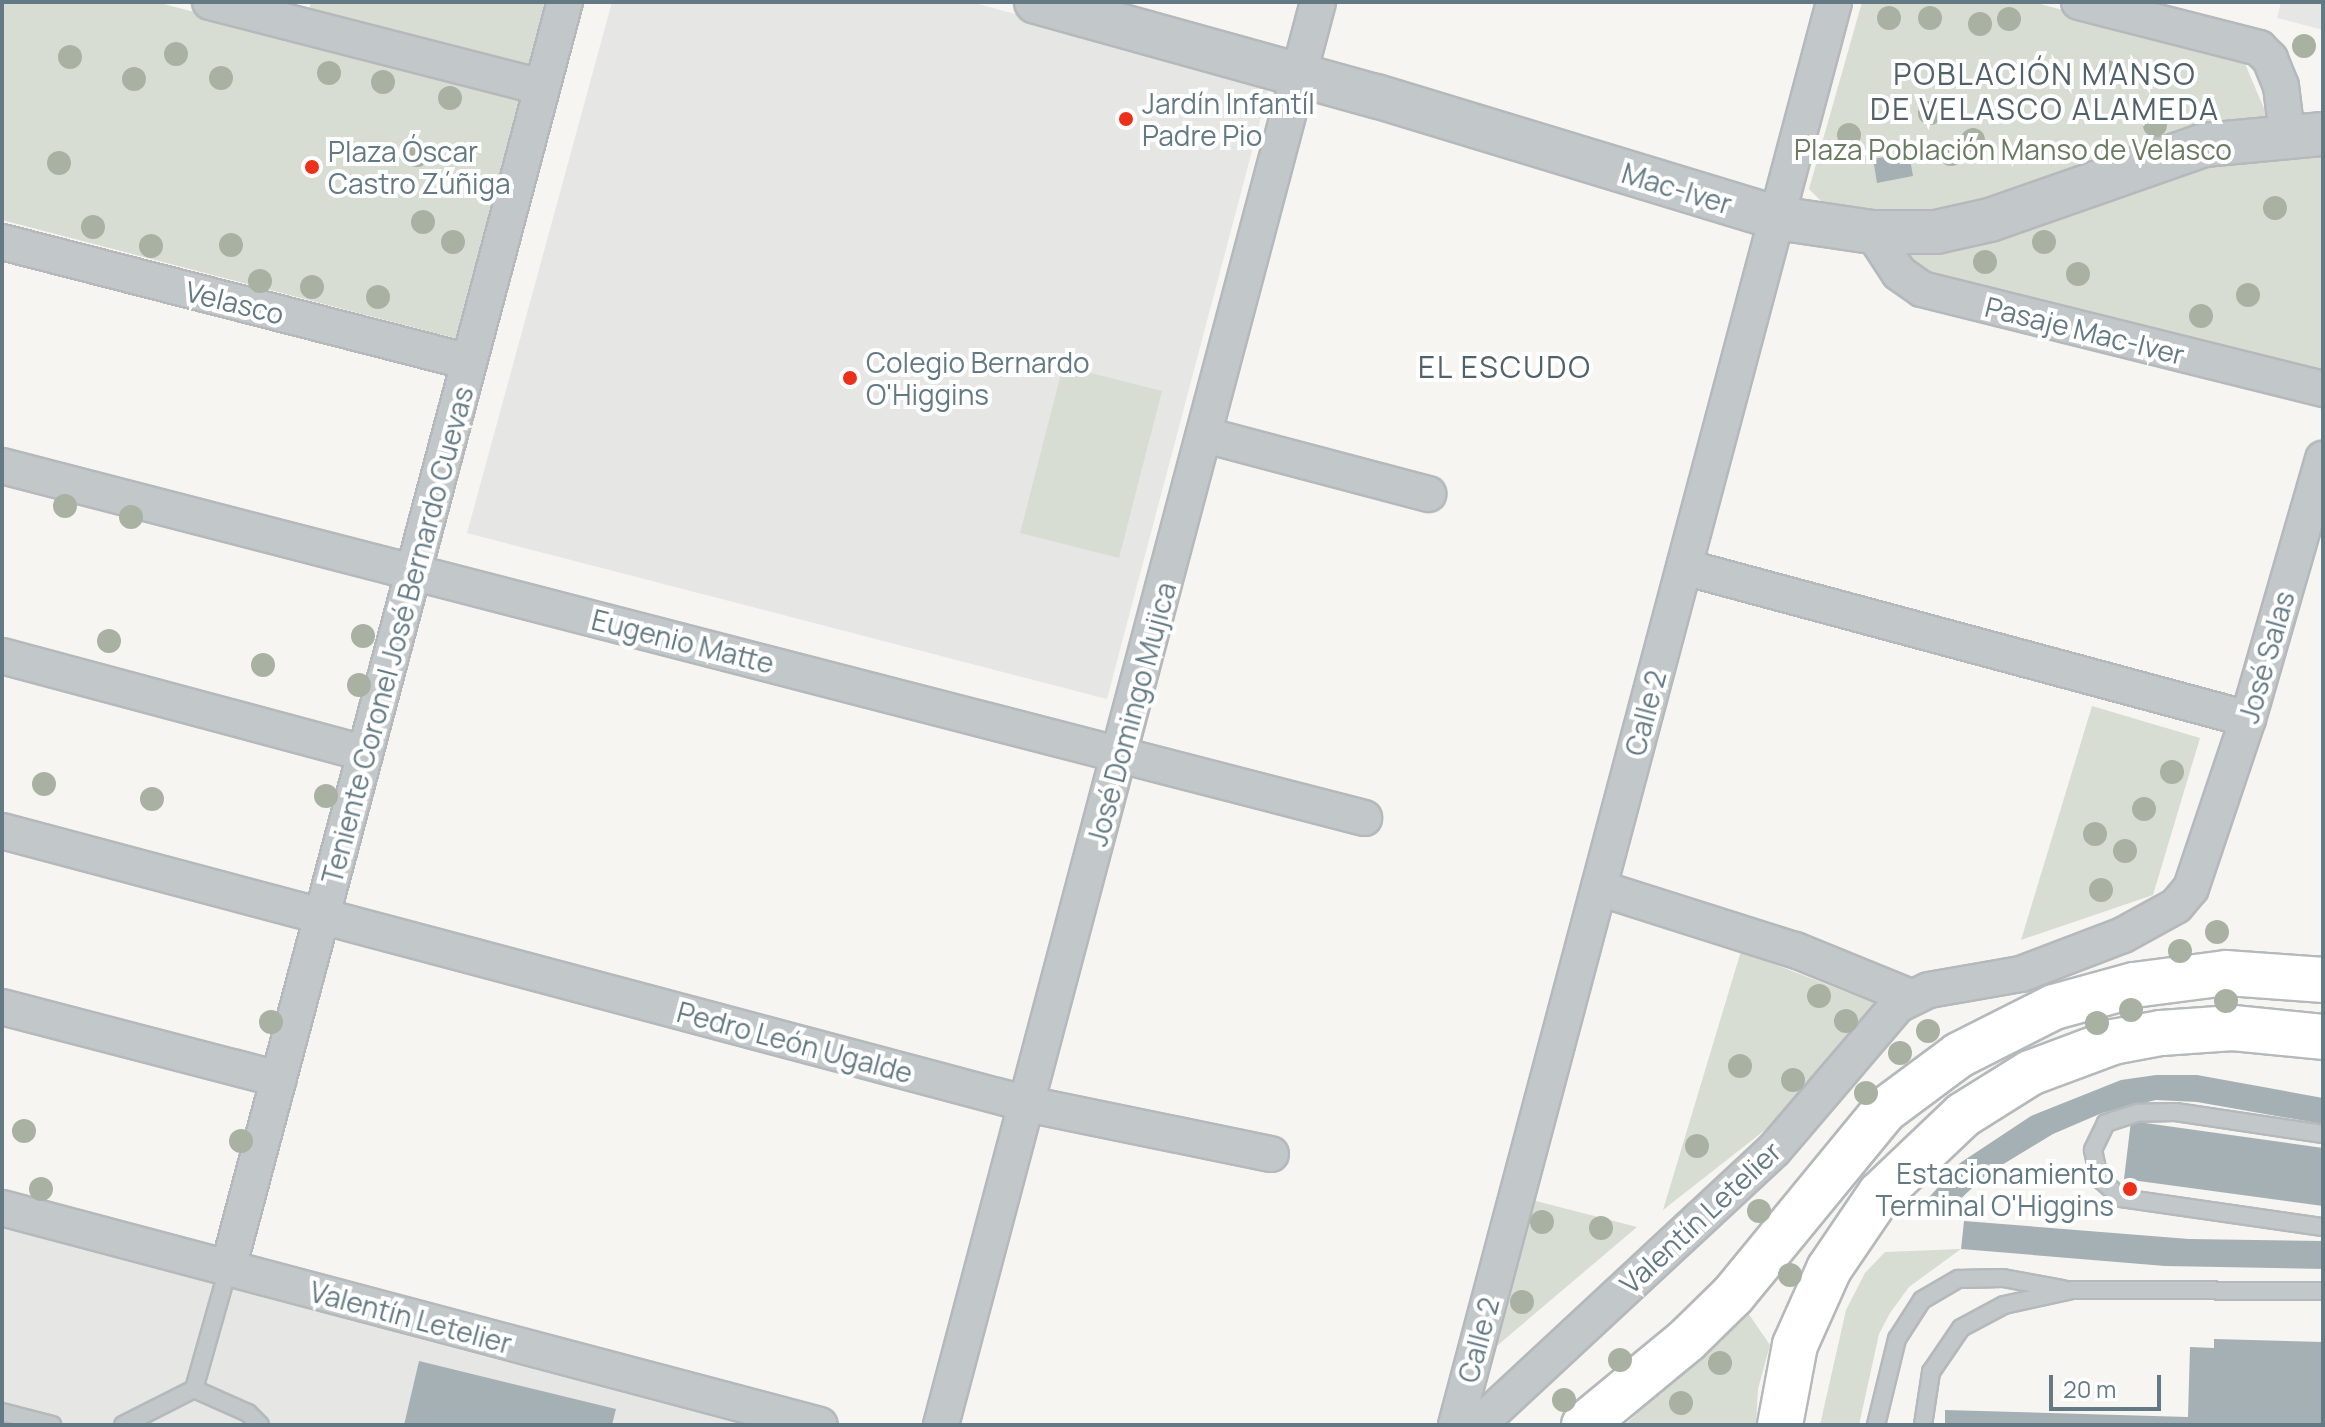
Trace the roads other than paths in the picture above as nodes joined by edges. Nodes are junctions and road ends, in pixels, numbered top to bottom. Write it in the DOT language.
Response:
graph roads {
  1 [pos="210,2"];
  2 [pos="565,2"];
  3 [pos="1036,2"];
  4 [pos="1318,2"];
  5 [pos="1834,2"];
  6 [pos="2079,2"];
  7 [pos="1300,76"];
  8 [pos="541,87"];
  9 [pos="2305,134"];
  10 [pos="1777,218"];
  11 [pos="1872,232"];
  12 [pos="2,242"];
  13 [pos="469,362"];
  14 [pos="2323,389"];
  15 [pos="1205,435"];
  16 [pos="2323,459"];
  17 [pos="2,466"];
  18 [pos="1428,494"];
  19 [pos="1684,567"];
  20 [pos="413,572"];
  21 [pos="2,656"];
  22 [pos="2248,719"];
  23 [pos="365,753"];
  24 [pos="1121,756"];
  25 [pos="1364,818"];
  26 [pos="2,831"];
  27 [pos="1599,888"];
  28 [pos="322,916"];
  29 [pos="2323,980"];
  30 [pos="1911,997"];
  31 [pos="2,1007"];
  32 [pos="2323,1037"];
  33 [pos="279,1079"];
  34 [pos="1027,1104"];
  35 [pos="2323,1134"];
  36 [pos="1271,1154"];
  37 [pos="2,1208"];
  38 [pos="2323,1227"];
  39 [pos="228,1269"];
  40 [pos="2072,1290"];
  41 [pos="2323,1291"];
  42 [pos="194,1389"];
  43 [pos="2,1412"];
  44 [pos="52,1425"];
  45 [pos="123,1425"];
  46 [pos="260,1425"];
  47 [pos="820,1425"];
  48 [pos="941,1425"];
  49 [pos="1456,1425"];
  50 [pos="1478,1425"];
  51 [pos="1584,1425"];
  52 [pos="1780,1425"];
  53 [pos="1876,1425"];
  54 [pos="1923,1425"];
  1 -- 8 [label="street"];
  2 -- 8 [label="street, Teniente Coronel José Bernardo Cuevas"];
  3 -- 7 [label="street, Mac-Iver"];
  4 -- 7 [label="street, José Domingo Mujica"];
  5 -- 10 [label="street, Calle 2"];
  6 -- 9 [label="street"];
  7 -- 10 [label="street, Mac-Iver"];
  7 -- 15 [label="street, José Domingo Mujica"];
  8 -- 13 [label="street, Teniente Coronel José Bernardo Cuevas"];
  9 -- 11 [label="street, Mac-Iver"];
  10 -- 11 [label="street, Mac-Iver"];
  10 -- 19 [label="street, Calle 2"];
  11 -- 14 [label="street, Pasaje Mac-Iver"];
  12 -- 13 [label="street, Velasco"];
  13 -- 20 [label="street, Teniente Coronel José Bernardo Cuevas"];
  15 -- 18 [label="street"];
  15 -- 24 [label="street, José Domingo Mujica"];
  16 -- 22 [label="street, José Salas"];
  17 -- 20 [label="street, Eugenio Matte"];
  19 -- 22 [label="street"];
  19 -- 27 [label="street, Calle 2"];
  20 -- 23 [label="street, Teniente Coronel José Bernardo Cuevas"];
  20 -- 24 [label="street, Eugenio Matte"];
  21 -- 23 [label="street"];
  22 -- 30 [label="street, José Salas"];
  23 -- 28 [label="street, Teniente Coronel José Bernardo Cuevas"];
  24 -- 25 [label="street, Eugenio Matte"];
  24 -- 34 [label="street, José Domingo Mujica"];
  26 -- 28 [label="street, Pedro León Ugalde"];
  27 -- 30 [label="street"];
  27 -- 49 [label="street, Calle 2"];
  28 -- 33 [label="street, Teniente Coronel José Bernardo Cuevas"];
  28 -- 34 [label="street, Pedro León Ugalde"];
  29 -- 51 [label="highway"];
  30 -- 50 [label="street, Valentín Letelier"];
  31 -- 33 [label="street"];
  32 -- 52 [label="highway"];
  33 -- 39 [label="street, Teniente Coronel José Bernardo Cuevas"];
  34 -- 36 [label="street, Pedro León Ugalde"];
  34 -- 48 [label="street, José Domingo Mujica"];
  35 -- 38 [label="lane"];
  37 -- 39 [label="street, Valentín Letelier"];
  39 -- 42 [label="lane"];
  39 -- 47 [label="street, Valentín Letelier"];
  40 -- 41 [label="lane"];
  40 -- 53 [label="lane"];
  40 -- 54 [label="lane"];
  42 -- 45 [label="lane"];
  42 -- 46 [label="lane"];
  43 -- 44 [label="lane"];
}
